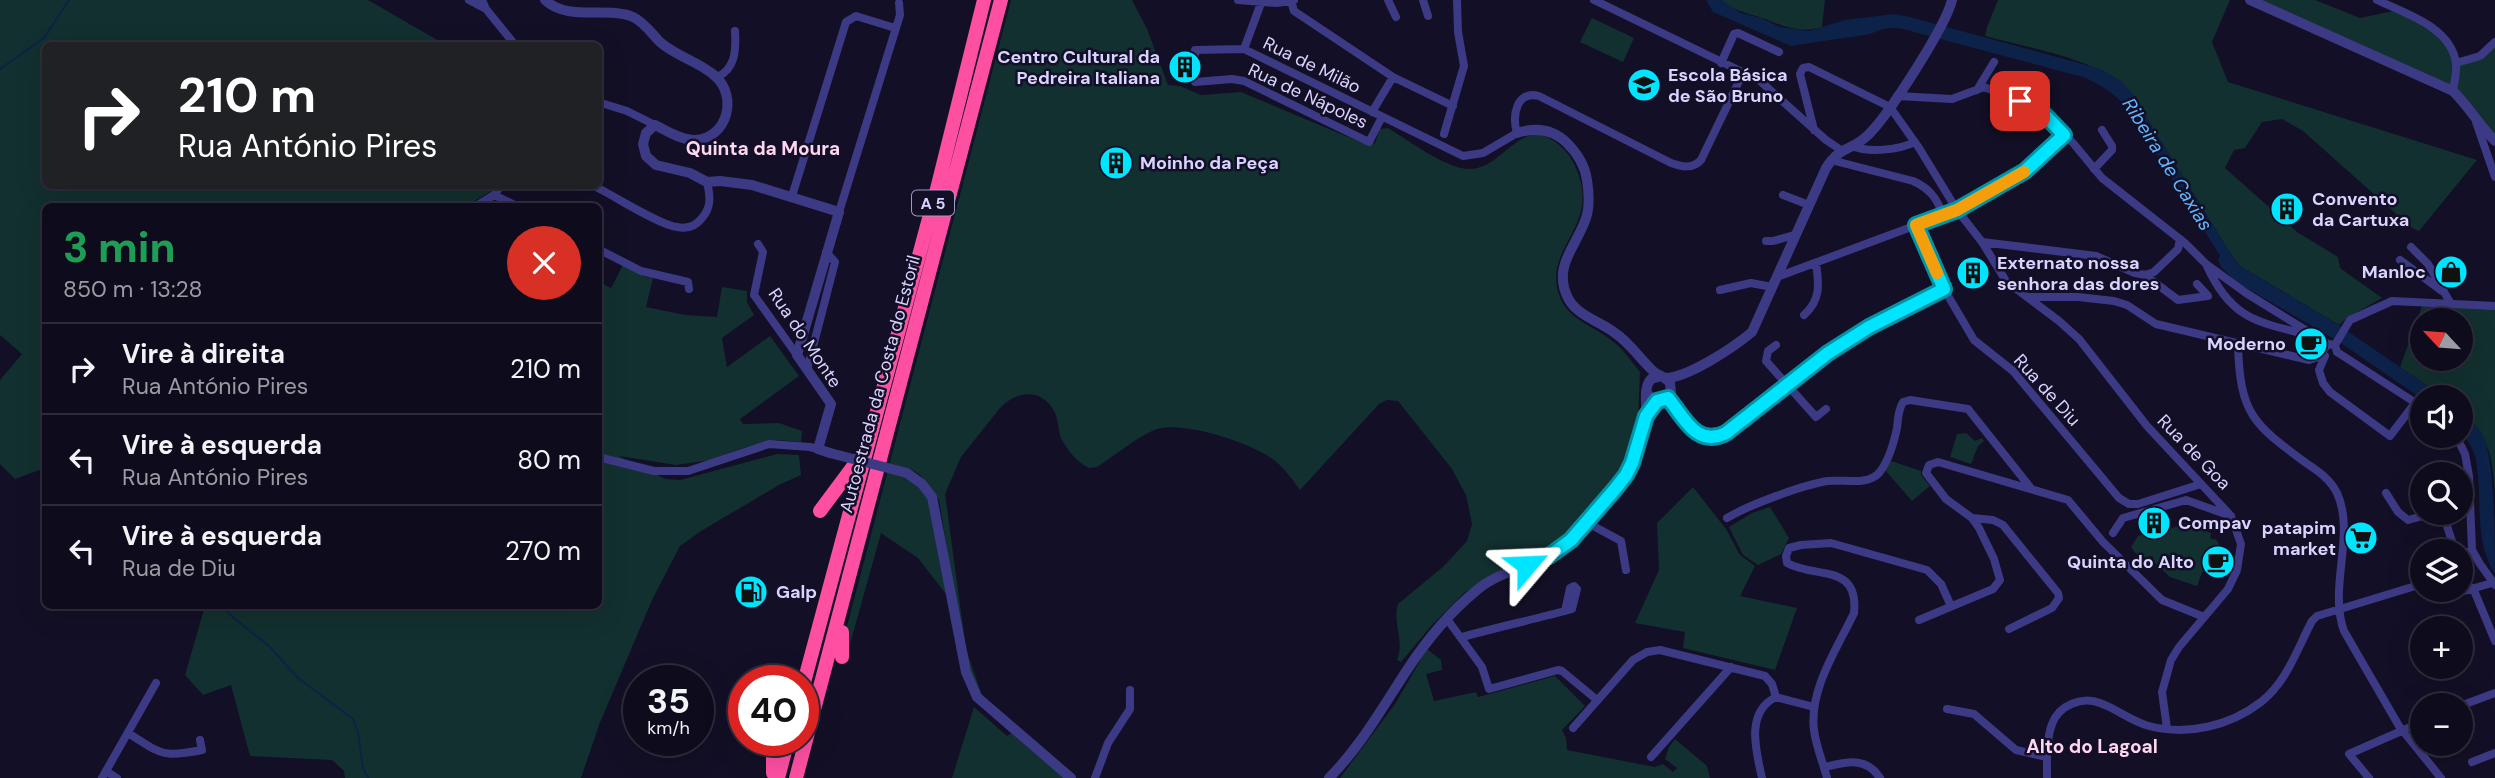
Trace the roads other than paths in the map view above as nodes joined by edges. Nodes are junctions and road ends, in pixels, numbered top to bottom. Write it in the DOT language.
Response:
graph roads {
  1 [pos="469,0"];
  2 [pos="482,0"];
  3 [pos="545,0"];
  4 [pos="984,0"];
  5 [pos="1001,0"];
  6 [pos="1238,0"];
  7 [pos="1388,0"];
  8 [pos="1423,0"];
  9 [pos="1457,0"];
  10 [pos="1594,0"];
  11 [pos="1952,0"];
  12 [pos="2250,0"];
  13 [pos="2377,0"];
  14 [pos="1292,1"];
  15 [pos="899,3"];
  16 [pos="1261,3"];
  17 [pos="485,9"];
  18 [pos="1428,16"];
  19 [pos="1396,17"];
  20 [pos="895,28"];
  21 [pos="735,31"];
  22 [pos="513,42"];
  23 [pos="2495,42"];
  24 [pos="1244,49"];
  25 [pos="1195,50"];
  26 [pos="1779,52"];
  27 [pos="1994,62"];
  28 [pos="1721,63"];
  29 [pos="2456,63"];
  30 [pos="1743,73"];
  31 [pos="1392,77"];
  32 [pos="717,78"];
  33 [pos="1981,89"];
  34 [pos="2453,91"];
  35 [pos="1898,96"];
  36 [pos="602,103"];
  37 [pos="1453,106"];
  38 [pos="1890,107"];
  39 [pos="1372,112"];
  40 [pos="1382,117"];
  41 [pos="2476,122"];
  42 [pos="656,125"];
  43 [pos="1814,130"];
  44 [pos="2102,130"];
  45 [pos="1517,133"];
  46 [pos="1444,134"];
  47 [pos="2064,135"];
  48 [pos="2495,141"];
  49 [pos="1915,142"];
  50 [pos="1852,145"];
  51 [pos="1841,149"];
  52 [pos="1831,160"];
  53 [pos="2094,169"];
  54 [pos="2495,177"];
  55 [pos="707,182"];
  56 [pos="499,189"];
  57 [pos="600,189"];
  58 [pos="494,195"];
  59 [pos="1783,195"];
  60 [pos="792,196"];
  61 [pos="481,203"];
  62 [pos="511,203"];
  63 [pos="1809,205"];
  64 [pos="1957,210"];
  65 [pos="839,212"];
  66 [pos="1944,215"];
  67 [pos="1916,225"];
  68 [pos="1794,235"];
  69 [pos="2180,239"];
  70 [pos="1766,241"];
  71 [pos="1982,242"];
  72 [pos="758,244"];
  73 [pos="2411,247"];
  74 [pos="602,251"];
  75 [pos="826,252"];
  76 [pos="2172,254"];
  77 [pos="2400,260"];
  78 [pos="2203,261"];
  79 [pos="1816,263"];
  80 [pos="2145,275"];
  81 [pos="2217,278"];
  82 [pos="1774,282"];
  83 [pos="2197,284"];
  84 [pos="689,289"];
  85 [pos="1944,289"];
  86 [pos="1720,290"];
  87 [pos="2442,291"];
  88 [pos="2030,298"];
  89 [pos="2451,304"];
  90 [pos="2495,306"];
  91 [pos="1804,316"];
  92 [pos="2297,328"];
  93 [pos="1776,345"];
  94 [pos="2238,345"];
  95 [pos="2329,347"];
  96 [pos="797,355"];
  97 [pos="1639,356"];
  98 [pos="807,370"];
  99 [pos="1663,377"];
  100 [pos="1788,385"];
  101 [pos="1647,390"];
  102 [pos="2410,399"];
  103 [pos="1663,400"];
  104 [pos="1826,409"];
  105 [pos="2410,415"];
  106 [pos="1646,416"];
  107 [pos="2462,448"];
  108 [pos="818,449"];
  109 [pos="865,451"];
  110 [pos="602,458"];
  111 [pos="2201,484"];
  112 [pos="2030,487"];
  113 [pos="2386,493"];
  114 [pos="820,511"];
  115 [pos="2231,516"];
  116 [pos="1727,518"];
  117 [pos="1972,518"];
  118 [pos="2410,519"];
  119 [pos="1586,522"];
  120 [pos="2113,533"];
  121 [pos="2472,539"];
  122 [pos="2473,552"];
  123 [pos="2480,564"];
  124 [pos="1624,567"];
  125 [pos="2494,584"];
  126 [pos="848,585"];
  127 [pos="2410,588"];
  128 [pos="2473,590"];
  129 [pos="2476,590"];
  130 [pos="1951,606"];
  131 [pos="2338,610"];
  132 [pos="1565,611"];
  133 [pos="2204,617"];
  134 [pos="1447,620"];
  135 [pos="1919,620"];
  136 [pos="2009,629"];
  137 [pos="1462,637"];
  138 [pos="2495,641"];
  139 [pos="842,657"];
  140 [pos="808,665"];
  141 [pos="1731,667"];
  142 [pos="156,683"];
  143 [pos="1130,690"];
  144 [pos="2495,693"];
  145 [pos="1776,697"];
  146 [pos="1597,700"];
  147 [pos="2473,701"];
  148 [pos="1814,707"];
  149 [pos="1947,709"];
  150 [pos="2410,727"];
  151 [pos="1573,728"];
  152 [pos="2167,728"];
  153 [pos="2403,730"];
  154 [pos="128,733"];
  155 [pos="200,740"];
  156 [pos="2495,753"];
  157 [pos="773,756"];
  158 [pos="783,756"];
  159 [pos="1651,757"];
  160 [pos="2047,757"];
  161 [pos="2472,762"];
  162 [pos="1825,767"];
  163 [pos="104,775"];
  164 [pos="117,778"];
  165 [pos="775,778"];
  166 [pos="796,778"];
  167 [pos="1071,778"];
  168 [pos="1095,778"];
  169 [pos="1329,778"];
  170 [pos="1762,778"];
  171 [pos="1827,778"];
  172 [pos="1880,778"];
  173 [pos="2047,778"];
  174 [pos="2369,778"];
  175 [pos="2441,778"];
  1 -- 17 [label="street"];
  2 -- 17 [label="street"];
  3 -- 32 [label="street"];
  4 -- 109 [label="highway, Autoestrada da Costa do Estoril / A 5"];
  5 -- 126 [label="highway, Autoestrada da Costa do Estoril / A 5"];
  6 -- 16 [label="street"];
  7 -- 19 [label="street"];
  8 -- 18 [label="street"];
  9 -- 37 [label="street"];
  10 -- 28 [label="street"];
  11 -- 35 [label="street"];
  12 -- 34 [label="street"];
  13 -- 29 [label="street"];
  14 -- 16 [label="street"];
  14 -- 31 [label="street"];
  15 -- 20 [label="street"];
  16 -- 24 [label="street"];
  17 -- 22 [label="street"];
  20 -- 60 [label="street"];
  20 -- 65 [label="street"];
  21 -- 32 [label="street"];
  23 -- 29 [label="street"];
  24 -- 25 [label="street, Rua de Milão"];
  24 -- 39 [label="street, Rua de Milão"];
  25 -- 40 [label="street, Rua de Nápoles"];
  26 -- 28 [label="street"];
  27 -- 33 [label="street"];
  28 -- 30 [label="street"];
  29 -- 34 [label="street"];
  30 -- 43 [label="street"];
  30 -- 45 [label="street"];
  31 -- 37 [label="street"];
  31 -- 39 [label="street"];
  32 -- 42 [label="street"];
  33 -- 35 [label="street"];
  33 -- 47 [label="street"];
  34 -- 41 [label="street"];
  35 -- 38 [label="street"];
  36 -- 42 [label="street"];
  37 -- 46 [label="street"];
  38 -- 43 [label="street"];
  38 -- 49 [label="street, Rua de Goa"];
  38 -- 50 [label="street"];
  39 -- 40 [label="street, Rua de Milão"];
  40 -- 45 [label="street, Rua de Milão"];
  41 -- 48 [label="street"];
  41 -- 54 [label="street"];
  42 -- 55 [label="street"];
  43 -- 51 [label="street"];
  44 -- 53 [label="street"];
  45 -- 97 [label="street"];
  47 -- 53 [label="street"];
  47 -- 64 [label="street"];
  49 -- 50 [label="street"];
  49 -- 64 [label="street, Rua de Goa"];
  50 -- 51 [label="street"];
  51 -- 52 [label="street"];
  52 -- 63 [label="street"];
  52 -- 66 [label="street"];
  53 -- 69 [label="street"];
  55 -- 57 [label="street"];
  55 -- 60 [label="street"];
  56 -- 58 [label="street"];
  58 -- 61 [label="street"];
  58 -- 62 [label="street"];
  59 -- 63 [label="street"];
  60 -- 65 [label="street"];
  63 -- 68 [label="street"];
  64 -- 66 [label="street"];
  64 -- 71 [label="street, Rua de Goa"];
  65 -- 75 [label="street"];
  66 -- 67 [label="street"];
  67 -- 79 [label="street"];
  67 -- 85 [label="street, Rua de Diu"];
  68 -- 70 [label="street"];
  68 -- 82 [label="street"];
  69 -- 76 [label="street"];
  69 -- 78 [label="street"];
  71 -- 80 [label="street"];
  71 -- 88 [label="street, Rua de Goa"];
  72 -- 96 [label="street, Rua do Monte"];
  73 -- 87 [label="street"];
  74 -- 84 [label="street"];
  75 -- 96 [label="street"];
  75 -- 98 [label="street"];
  76 -- 78 [label="street"];
  76 -- 80 [label="street"];
  77 -- 87 [label="street"];
  78 -- 81 [label="street"];
  79 -- 82 [label="street"];
  79 -- 91 [label="street"];
  80 -- 83 [label="street"];
  81 -- 92 [label="street"];
  81 -- 92 [label="street"];
  82 -- 86 [label="street"];
  82 -- 99 [label="street"];
  85 -- 100 [label="street"];
  85 -- 111 [label="street, Rua de Diu"];
  87 -- 89 [label="street"];
  88 -- 94 [label="street"];
  88 -- 111 [label="street, Rua de Goa"];
  89 -- 90 [label="street"];
  89 -- 95 [label="street"];
  92 -- 95 [label="street"];
  93 -- 100 [label="street"];
  94 -- 95 [label="street"];
  94 -- 131 [label="street"];
  95 -- 102 [label="street"];
  95 -- 105 [label="street"];
  96 -- 98 [label="street, Rua do Monte"];
  97 -- 99 [label="street"];
  97 -- 101 [label="street"];
  98 -- 108 [label="street, Rua do Monte"];
  99 -- 101 [label="street"];
  99 -- 103 [label="street"];
  100 -- 103 [label="street"];
  100 -- 104 [label="street"];
  101 -- 103 [label="street"];
  101 -- 106 [label="street"];
  103 -- 106 [label="street"];
  106 -- 119 [label="street"];
  107 -- 121 [label="street"];
  108 -- 110 [label="street"];
  108 -- 167 [label="street, bridge"];
  109 -- 114 [label="highway"];
  109 -- 140 [label="highway, Autoestrada da Costa do Estoril / A 5"];
  111 -- 115 [label="street, Rua de Goa"];
  112 -- 116 [label="street"];
  112 -- 117 [label="street"];
  112 -- 133 [label="street"];
  113 -- 118 [label="street"];
  115 -- 120 [label="street"];
  115 -- 133 [label="street, Rua de Goa"];
  117 -- 130 [label="street"];
  117 -- 136 [label="street"];
  119 -- 124 [label="street"];
  119 -- 134 [label="street"];
  122 -- 123 [label="street"];
  123 -- 125 [label="street"];
  123 -- 129 [label="street"];
  125 -- 129 [label="street"];
  126 -- 139 [label="highway"];
  126 -- 166 [label="highway, Autoestrada da Costa do Estoril / A 5"];
  127 -- 131 [label="street"];
  128 -- 129 [label="street"];
  129 -- 138 [label="street"];
  130 -- 135 [label="street"];
  130 -- 148 [label="street"];
  131 -- 152 [label="street"];
  131 -- 153 [label="street"];
  132 -- 137 [label="street"];
  133 -- 152 [label="street, Rua de Goa"];
  134 -- 137 [label="street"];
  134 -- 169 [label="street"];
  137 -- 146 [label="street"];
  141 -- 145 [label="street"];
  141 -- 146 [label="street"];
  141 -- 159 [label="street"];
  142 -- 154 [label="street"];
  143 -- 168 [label="street"];
  144 -- 147 [label="street"];
  145 -- 148 [label="street"];
  145 -- 170 [label="street"];
  146 -- 151 [label="street"];
  148 -- 162 [label="street"];
  149 -- 160 [label="street"];
  150 -- 153 [label="street"];
  152 -- 160 [label="street"];
  153 -- 174 [label="street"];
  153 -- 175 [label="street"];
  154 -- 155 [label="street"];
  154 -- 163 [label="street"];
  156 -- 161 [label="street"];
  157 -- 165 [label="highway"];
  158 -- 165 [label="highway"];
  160 -- 173 [label="street"];
  162 -- 171 [label="street"];
  162 -- 172 [label="street"];
  163 -- 164 [label="street"];
}
